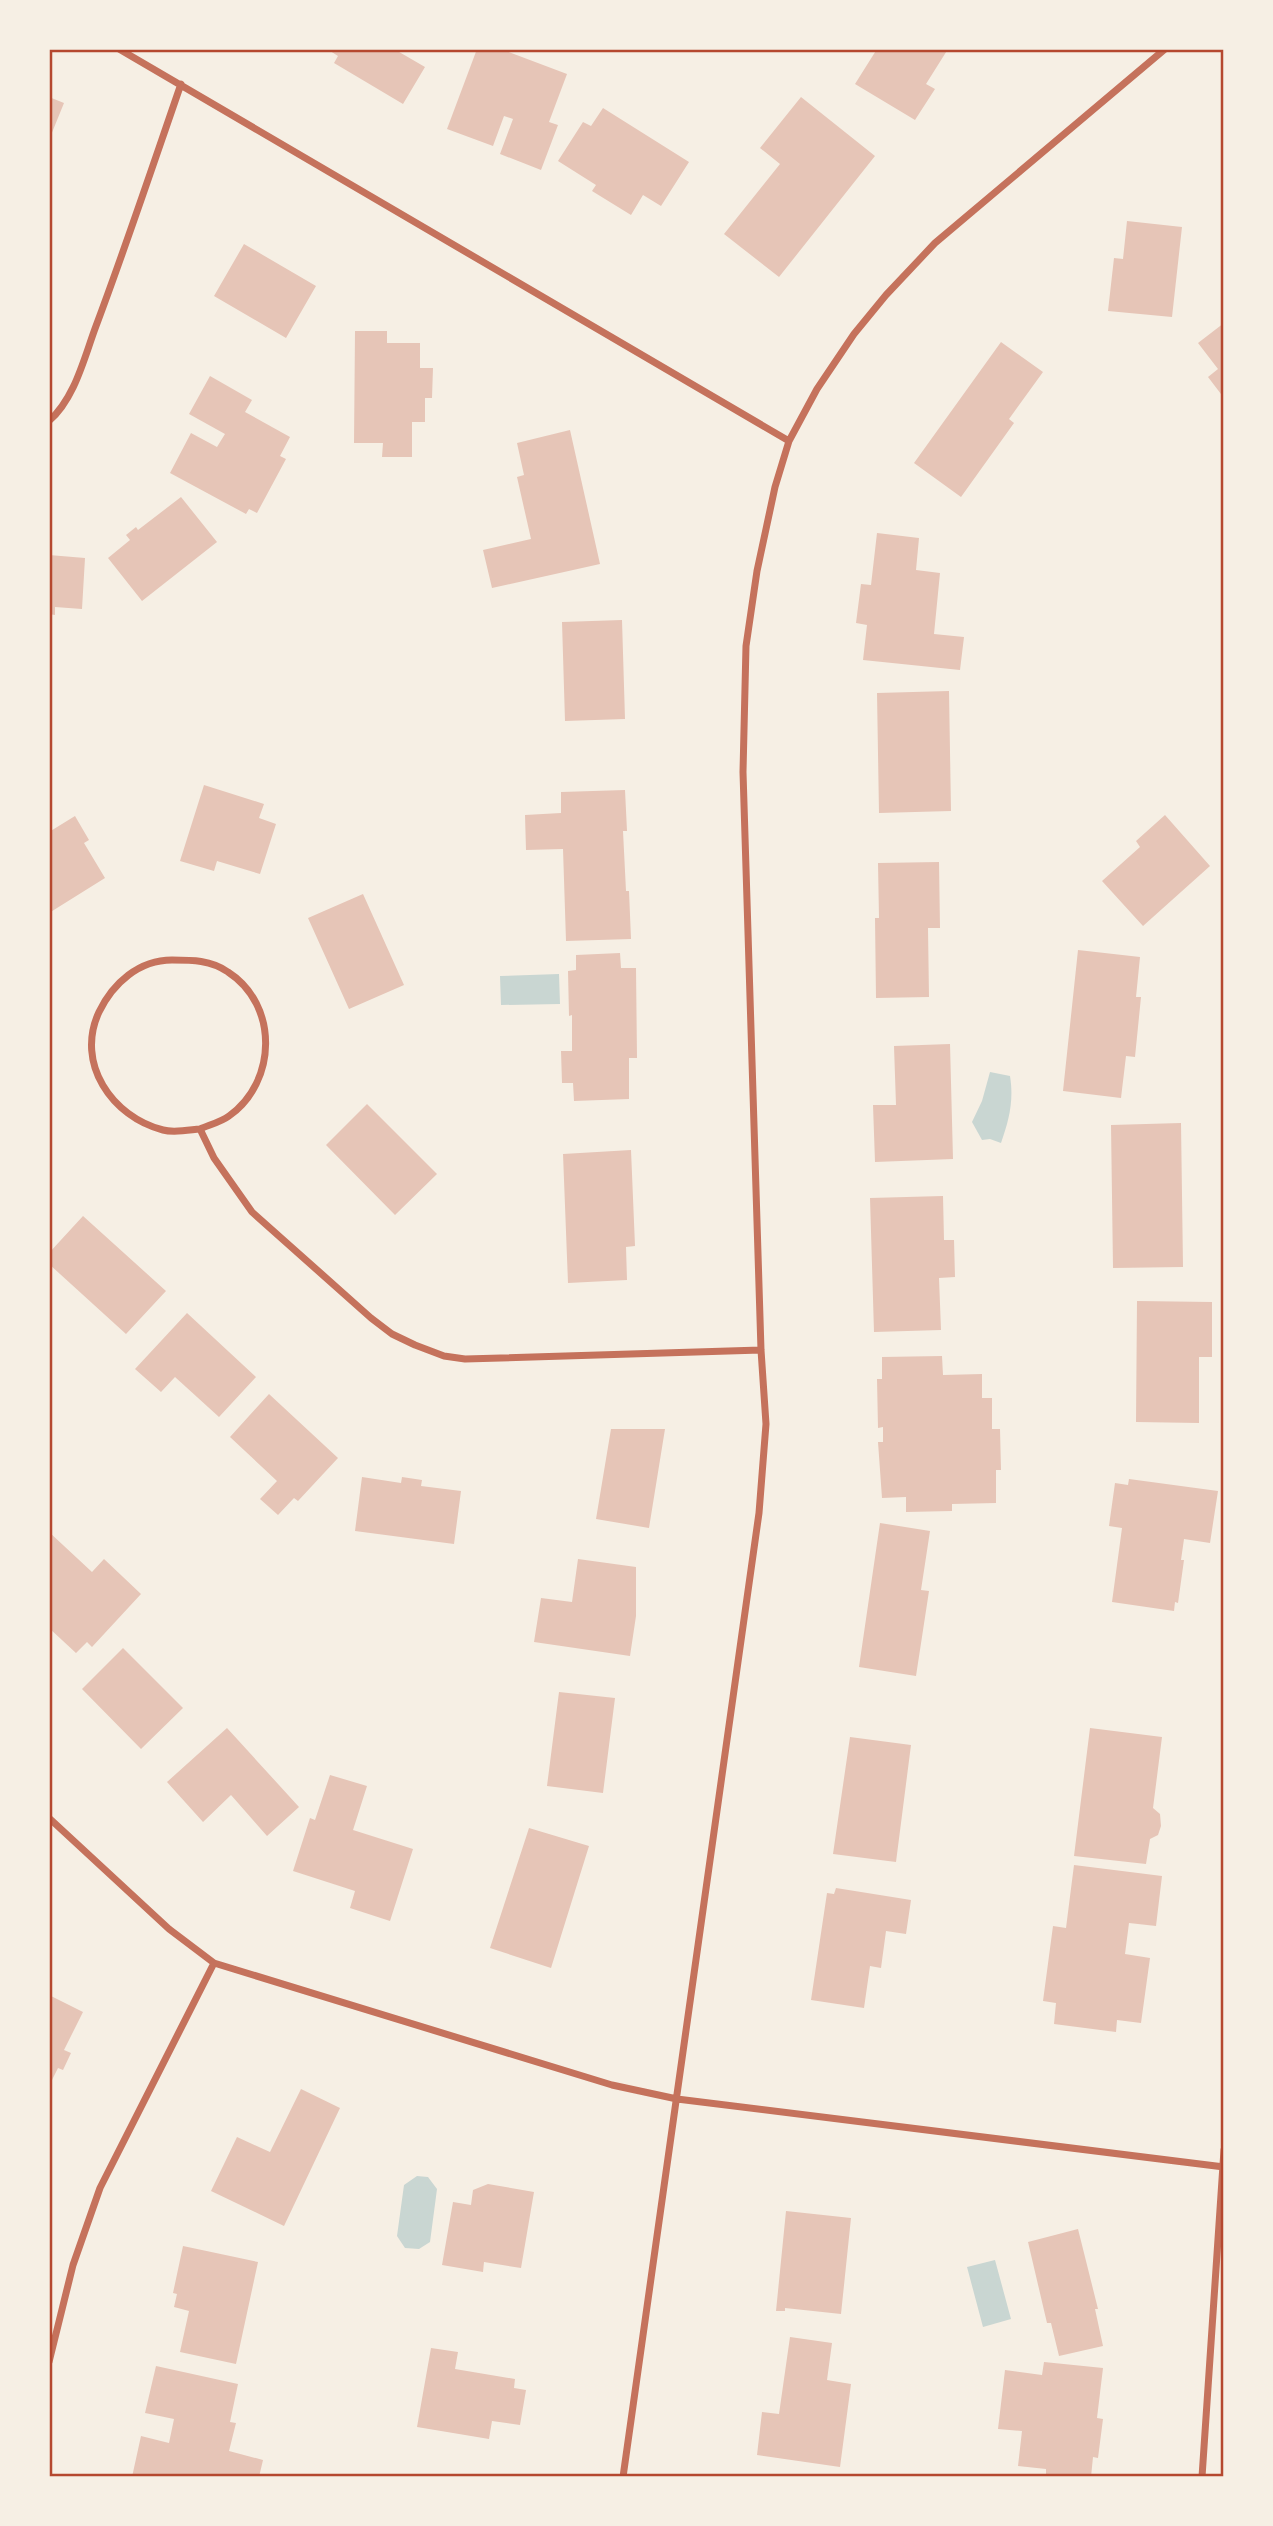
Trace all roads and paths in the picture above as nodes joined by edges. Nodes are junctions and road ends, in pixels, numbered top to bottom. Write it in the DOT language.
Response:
graph roads {
  1 [pos="119,49"];
  2 [pos="1165,49"];
  3 [pos="181,84"];
  4 [pos="49,421"];
  5 [pos="789,441"];
  6 [pos="200,1129"];
  7 [pos="761,1350"];
  8 [pos="49,1818"];
  9 [pos="214,1963"];
  10 [pos="677,2099"];
  11 [pos="1224,2150"];
  12 [pos="1223,2167"];
  13 [pos="49,2362"];
  14 [pos="623,2477"];
  15 [pos="1202,2477"];
  1 -- 3 [label="street"];
  2 -- 5 [label="street"];
  3 -- 4 [label="street"];
  3 -- 5 [label="street"];
  5 -- 7 [label="street"];
  6 -- 6 [label="street"];
  6 -- 7 [label="street"];
  7 -- 10 [label="street"];
  8 -- 9 [label="street"];
  9 -- 10 [label="street"];
  9 -- 13 [label="street"];
  10 -- 12 [label="street"];
  10 -- 14 [label="street"];
  11 -- 12 [label="street"];
  12 -- 15 [label="street"];
}
